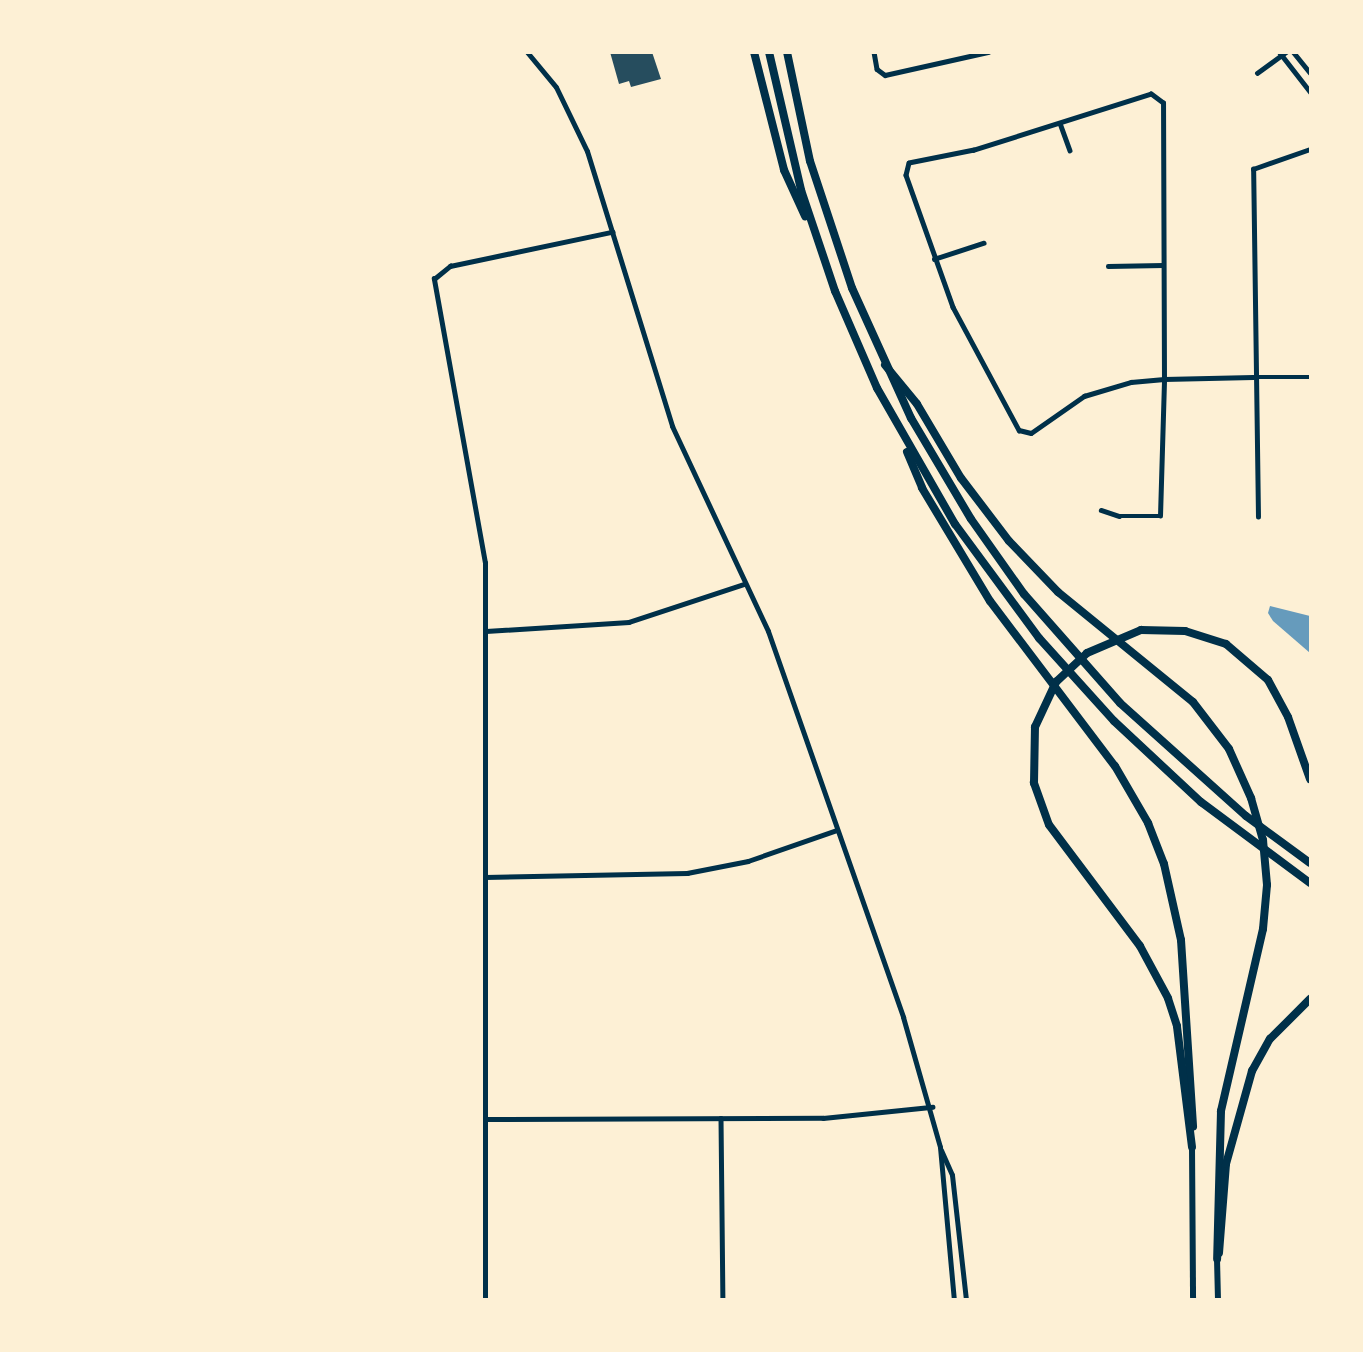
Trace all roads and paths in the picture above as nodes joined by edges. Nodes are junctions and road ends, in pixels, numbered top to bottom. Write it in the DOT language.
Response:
graph roads {
  1 [pos="527,52"];
  2 [pos="754,52"];
  3 [pos="769,52"];
  4 [pos="787,52"];
  5 [pos="874,52"];
  6 [pos="988,52"];
  7 [pos="1293,52"];
  8 [pos="1282,54"];
  9 [pos="1257,73"];
  10 [pos="1311,74"];
  11 [pos="1311,92"];
  12 [pos="1060,123"];
  13 [pos="1311,149"];
  14 [pos="1070,150"];
  15 [pos="613,232"];
  16 [pos="983,243"];
  17 [pos="934,259"];
  18 [pos="824,260"];
  19 [pos="1163,265"];
  20 [pos="1108,266"];
  21 [pos="886,365"];
  22 [pos="1253,377"];
  23 [pos="1311,377"];
  24 [pos="1164,379"];
  25 [pos="894,420"];
  26 [pos="1101,510"];
  27 [pos="1258,517"];
  28 [pos="744,584"];
  29 [pos="486,631"];
  30 [pos="1311,779"];
  31 [pos="837,830"];
  32 [pos="1311,863"];
  33 [pos="485,877"];
  34 [pos="1311,883"];
  35 [pos="1311,999"];
  36 [pos="932,1107"];
  37 [pos="721,1118"];
  38 [pos="486,1119"];
  39 [pos="940,1147"];
  40 [pos="1192,1147"];
  41 [pos="1217,1259"];
  42 [pos="485,1300"];
  43 [pos="723,1300"];
  44 [pos="954,1300"];
  45 [pos="967,1300"];
  46 [pos="1191,1300"];
  47 [pos="1218,1300"];
  1 -- 15 [label="street"];
  2 -- 18 [label="highway"];
  3 -- 18 [label="highway"];
  4 -- 21 [label="highway"];
  5 -- 6 [label="street"];
  7 -- 10 [label="street"];
  8 -- 9 [label="street"];
  8 -- 11 [label="street"];
  12 -- 14 [label="street"];
  12 -- 17 [label="street"];
  12 -- 19 [label="street"];
  13 -- 22 [label="street"];
  15 -- 28 [label="street"];
  15 -- 29 [label="street"];
  16 -- 17 [label="street"];
  17 -- 24 [label="street"];
  18 -- 25 [label="highway"];
  19 -- 20 [label="street"];
  19 -- 24 [label="street"];
  21 -- 32 [label="highway"];
  21 -- 41 [label="highway"];
  22 -- 23 [label="street"];
  22 -- 24 [label="street"];
  22 -- 27 [label="street"];
  24 -- 26 [label="street"];
  25 -- 34 [label="highway"];
  25 -- 40 [label="highway"];
  28 -- 29 [label="street"];
  28 -- 31 [label="street"];
  29 -- 33 [label="street"];
  30 -- 40 [label="highway"];
  31 -- 33 [label="street"];
  31 -- 36 [label="street"];
  33 -- 38 [label="street"];
  35 -- 41 [label="highway"];
  36 -- 37 [label="street"];
  36 -- 39 [label="street"];
  37 -- 38 [label="street"];
  37 -- 43 [label="street"];
  38 -- 42 [label="street"];
  39 -- 44 [label="street"];
  39 -- 45 [label="street"];
  40 -- 46 [label="main road"];
  41 -- 47 [label="main road"];
}
